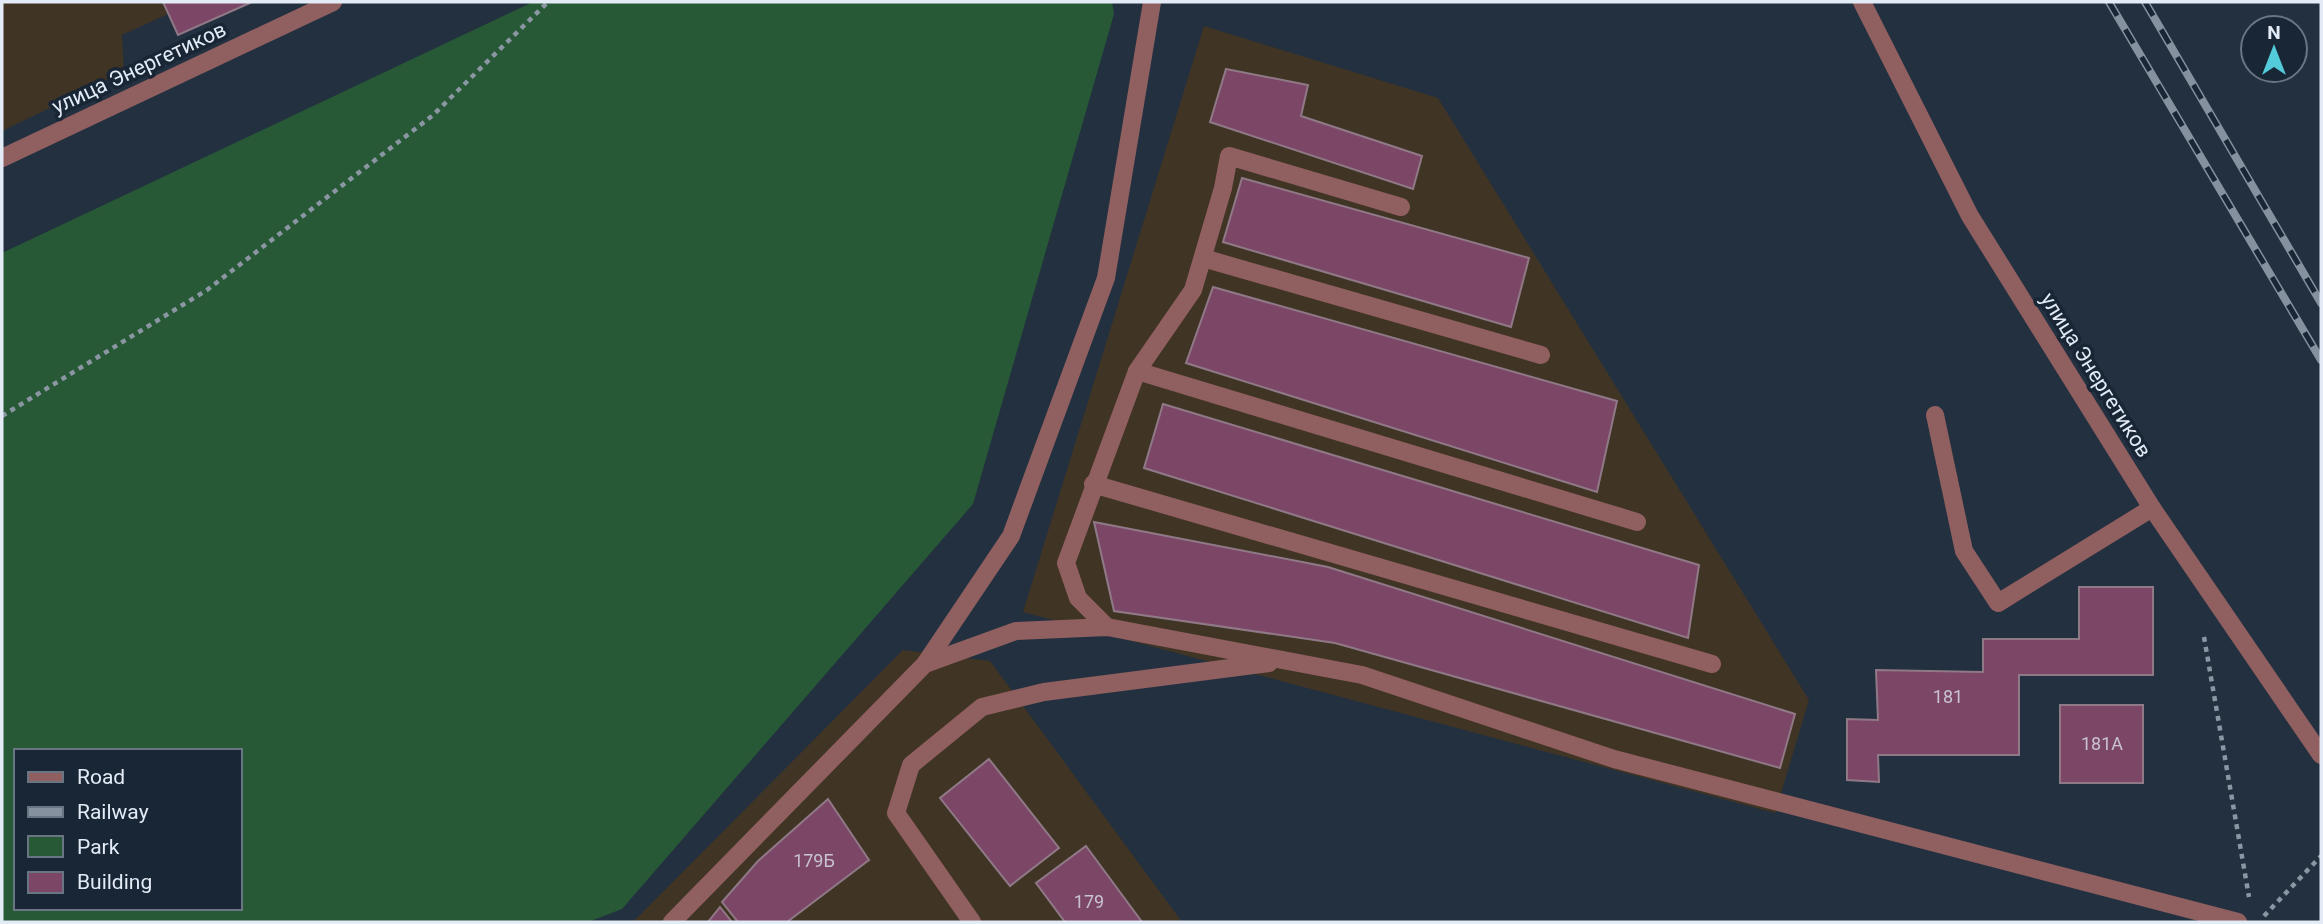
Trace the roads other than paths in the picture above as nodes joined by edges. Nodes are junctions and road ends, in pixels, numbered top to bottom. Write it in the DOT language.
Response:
graph roads {
  1 [pos="333,2"];
  2 [pos="1152,2"];
  3 [pos="1862,2"];
  4 [pos="2,158"];
  5 [pos="1401,207"];
  6 [pos="1203,258"];
  7 [pos="1541,355"];
  8 [pos="1137,371"];
  9 [pos="1935,415"];
  10 [pos="1094,484"];
  11 [pos="2152,508"];
  12 [pos="1637,522"];
  13 [pos="1107,627"];
  14 [pos="1286,661"];
  15 [pos="925,664"];
  16 [pos="1712,664"];
  17 [pos="2321,755"];
  18 [pos="672,922"];
  19 [pos="972,922"];
  20 [pos="2238,922"];
  1 -- 4 [label="street, улица Энергетиков"];
  2 -- 15 [label="street"];
  3 -- 11 [label="street, улица Энергетиков"];
  5 -- 6 [label="street"];
  6 -- 7 [label="street"];
  6 -- 8 [label="street"];
  8 -- 10 [label="street"];
  8 -- 12 [label="street"];
  9 -- 11 [label="street"];
  10 -- 13 [label="street"];
  10 -- 16 [label="street"];
  11 -- 17 [label="street, улица Энергетиков"];
  13 -- 14 [label="street"];
  13 -- 15 [label="street"];
  14 -- 19 [label="street"];
  14 -- 20 [label="street"];
  15 -- 18 [label="street"];
}
